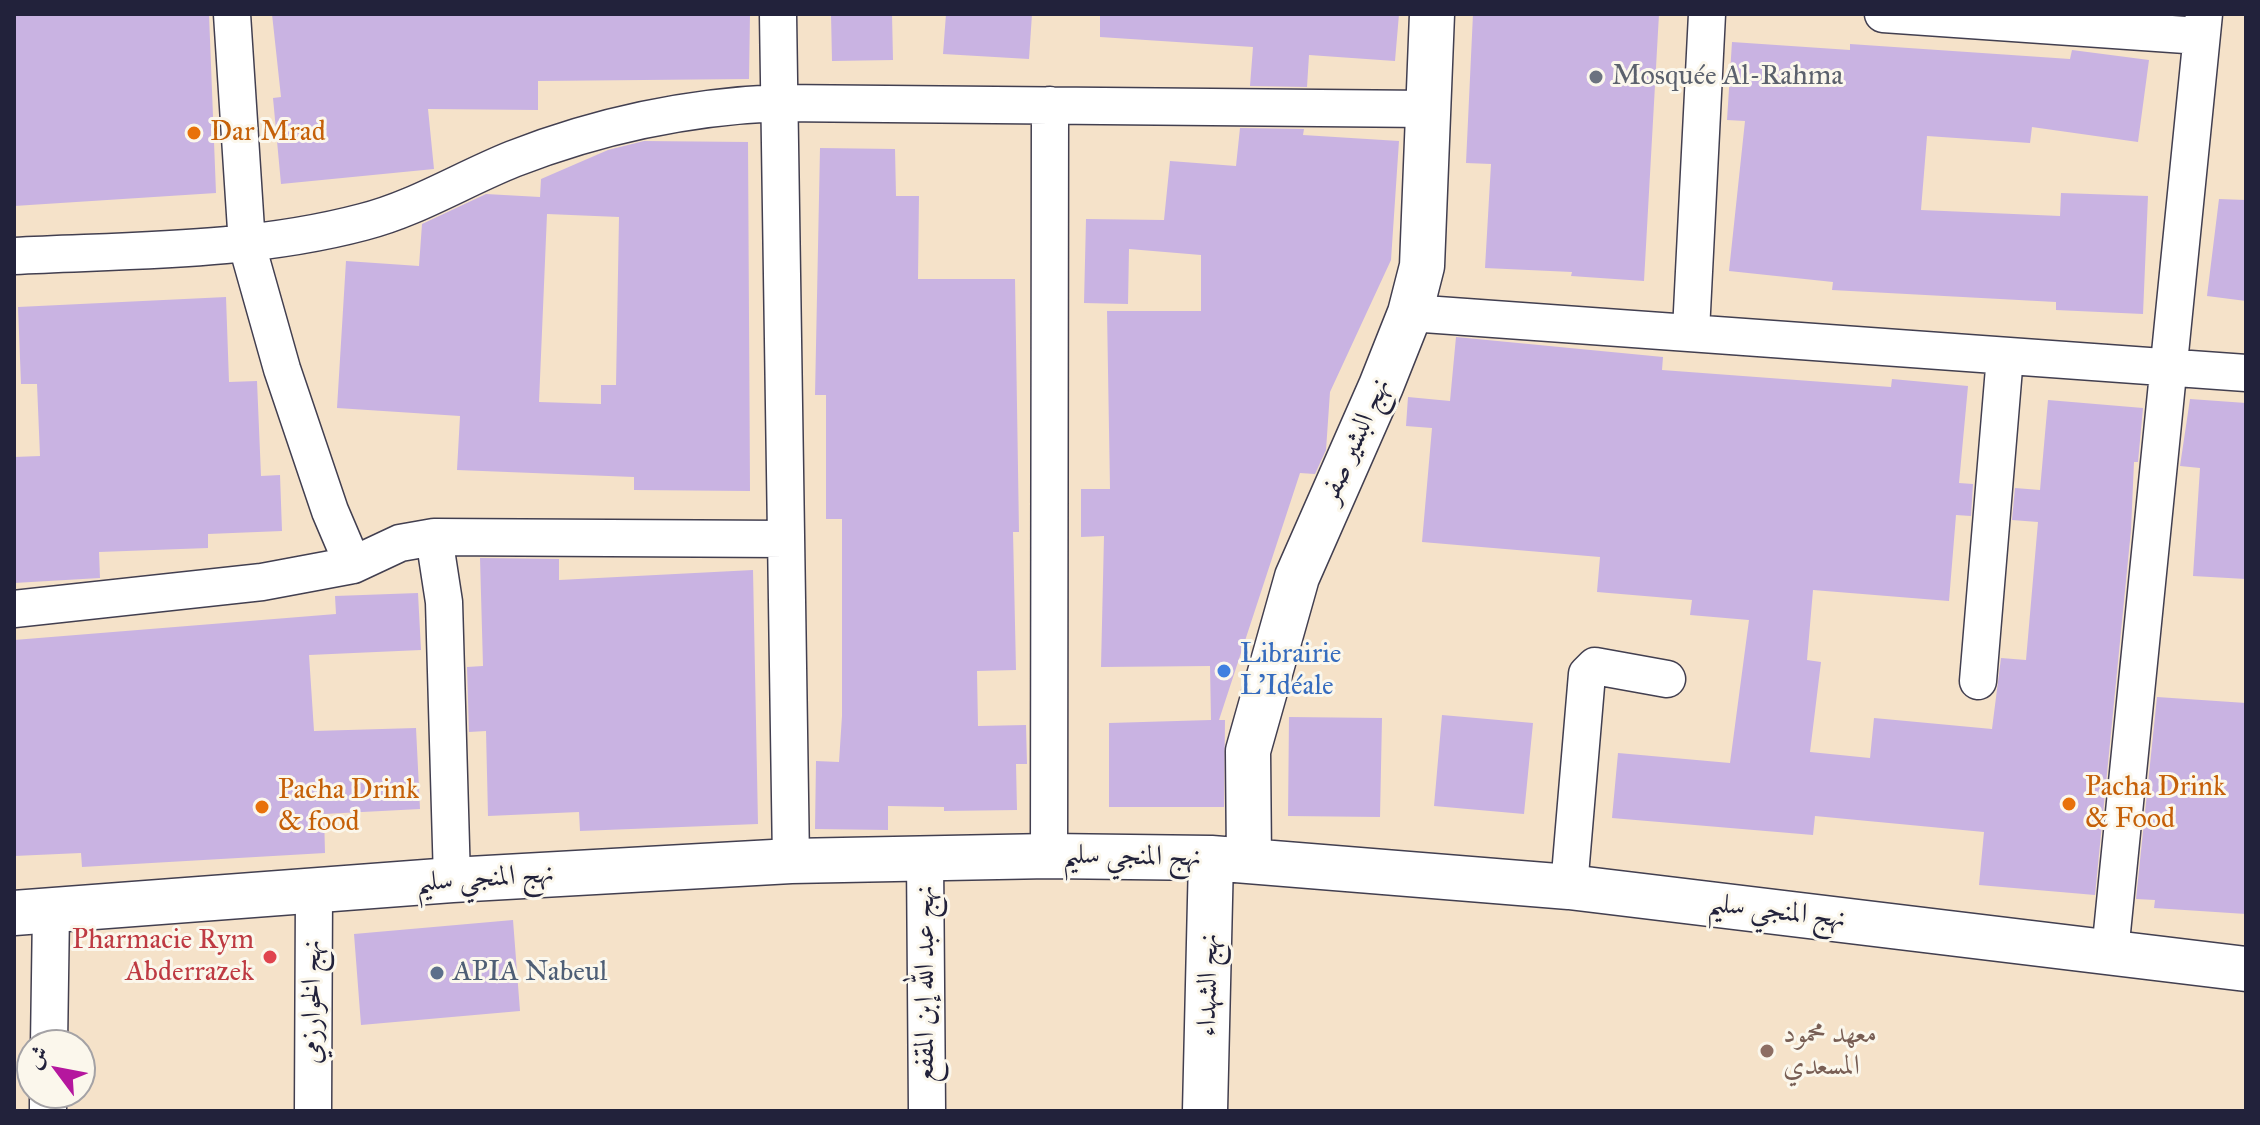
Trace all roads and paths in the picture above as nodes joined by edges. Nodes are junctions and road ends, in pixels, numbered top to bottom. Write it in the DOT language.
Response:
graph roads {
  1 [pos="232,14"];
  2 [pos="778,14"];
  3 [pos="1432,14"];
  4 [pos="1707,14"];
  5 [pos="1883,14"];
  6 [pos="2202,25"];
  7 [pos="778,103"];
  8 [pos="1050,105"];
  9 [pos="1428,109"];
  10 [pos="247,245"];
  11 [pos="14,256"];
  12 [pos="1410,313"];
  13 [pos="1691,331"];
  14 [pos="2005,356"];
  15 [pos="2168,364"];
  16 [pos="2246,373"];
  17 [pos="434,537"];
  18 [pos="785,539"];
  19 [pos="353,565"];
  20 [pos="14,609"];
  21 [pos="1667,679"];
  22 [pos="1978,681"];
  23 [pos="1049,856"];
  24 [pos="925,858"];
  25 [pos="1230,860"];
  26 [pos="791,861"];
  27 [pos="452,880"];
  28 [pos="1569,887"];
  29 [pos="314,892"];
  30 [pos="32,912"];
  31 [pos="2110,952"];
  32 [pos="2246,969"];
  33 [pos="47,1029"];
  34 [pos="313,1111"];
  35 [pos="927,1111"];
  36 [pos="1205,1111"];
  1 -- 10 [label="street"];
  2 -- 7 [label="street"];
  3 -- 9 [label="street, نهج البشير صفر"];
  4 -- 13 [label="street"];
  5 -- 6 [label="street"];
  6 -- 15 [label="street"];
  7 -- 8 [label="street"];
  7 -- 10 [label="street"];
  7 -- 18 [label="street"];
  8 -- 9 [label="street"];
  8 -- 23 [label="street"];
  9 -- 12 [label="street, نهج البشير صفر"];
  10 -- 11 [label="street"];
  10 -- 19 [label="street"];
  12 -- 13 [label="street"];
  12 -- 25 [label="street, نهج البشير صفر"];
  13 -- 14 [label="street"];
  14 -- 15 [label="street"];
  14 -- 22 [label="street"];
  15 -- 16 [label="street"];
  15 -- 31 [label="street"];
  17 -- 18 [label="street"];
  17 -- 19 [label="street"];
  17 -- 27 [label="street"];
  18 -- 26 [label="street"];
  19 -- 20 [label="street"];
  21 -- 28 [label="street"];
  23 -- 24 [label="street, نهج المنجي سليم"];
  23 -- 25 [label="street, نهج المنجي سليم"];
  24 -- 26 [label="street, نهج المنجي سليم"];
  24 -- 35 [label="street, نهج عبد الله إبن المقفع"];
  25 -- 28 [label="street, نهج المنجي سليم"];
  25 -- 36 [label="street, نهج الشهداء"];
  26 -- 27 [label="street, نهج المنجي سليم"];
  27 -- 29 [label="street, نهج المنجي سليم"];
  28 -- 31 [label="street, نهج المنجي سليم"];
  29 -- 30 [label="street, نهج المنجي سليم"];
  29 -- 34 [label="street, نهج الخوارزمي"];
  30 -- 33 [label="street"];
  31 -- 32 [label="street, نهج المنجي سليم"];
}
